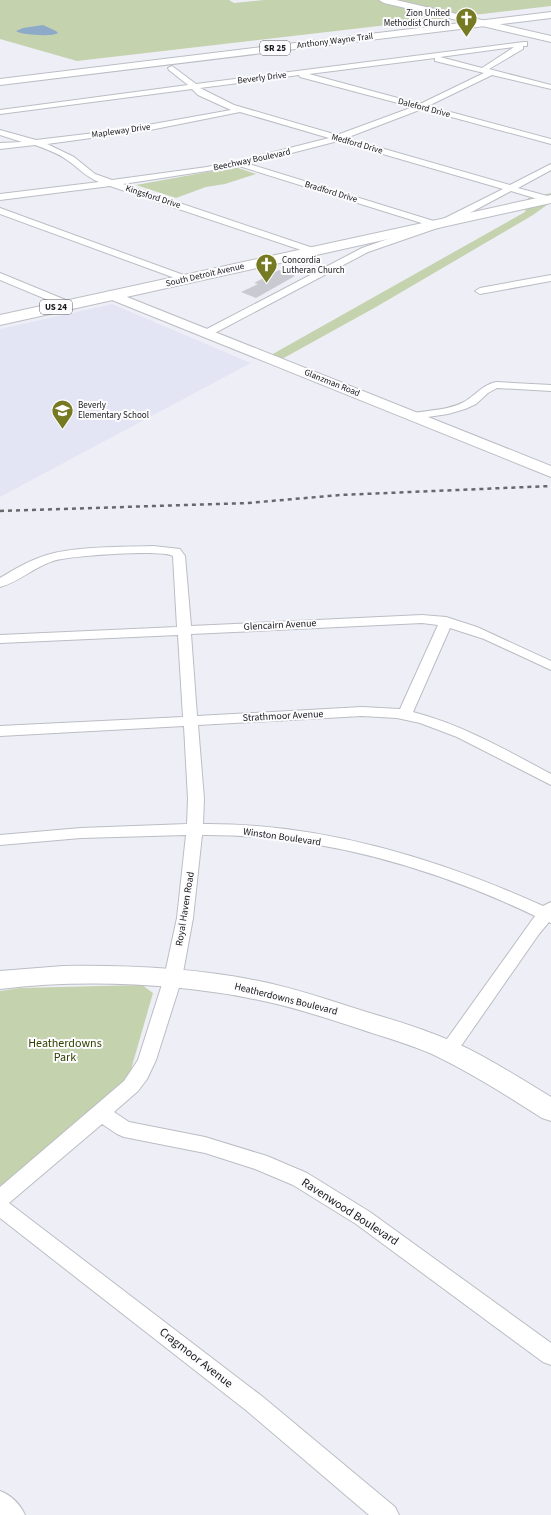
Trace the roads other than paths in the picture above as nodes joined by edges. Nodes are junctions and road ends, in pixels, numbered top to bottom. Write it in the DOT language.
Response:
graph roads {
  1 [pos="384,0"];
  2 [pos="551,10"];
  3 [pos="551,15"];
  4 [pos="464,19"];
  5 [pos="481,23"];
  6 [pos="394,33"];
  7 [pos="537,36"];
  8 [pos="551,39"];
  9 [pos="524,44"];
  10 [pos="429,57"];
  11 [pos="172,68"];
  12 [pos="484,70"];
  13 [pos="296,74"];
  14 [pos="0,75"];
  15 [pos="466,75"];
  16 [pos="0,82"];
  17 [pos="194,87"];
  18 [pos="551,87"];
  19 [pos="417,98"];
  20 [pos="406,103"];
  21 [pos="420,107"];
  22 [pos="240,110"];
  23 [pos="0,112"];
  24 [pos="0,132"];
  25 [pos="324,134"];
  26 [pos="338,138"];
  27 [pos="551,142"];
  28 [pos="36,143"];
  29 [pos="0,146"];
  30 [pos="228,158"];
  31 [pos="240,163"];
  32 [pos="551,167"];
  33 [pos="96,178"];
  34 [pos="112,184"];
  35 [pos="510,188"];
  36 [pos="0,189"];
  37 [pos="0,196"];
  38 [pos="550,200"];
  39 [pos="0,211"];
  40 [pos="440,223"];
  41 [pos="343,244"];
  42 [pos="313,251"];
  43 [pos="362,252"];
  44 [pos="0,276"];
  45 [pos="551,278"];
  46 [pos="186,279"];
  47 [pos="480,291"];
  48 [pos="112,295"];
  49 [pos="69,304"];
  50 [pos="0,320"];
  51 [pos="207,333"];
  52 [pos="551,388"];
  53 [pos="414,416"];
  54 [pos="551,472"];
  55 [pos="0,584"];
  56 [pos="446,621"];
  57 [pos="184,630"];
  58 [pos="0,639"];
  59 [pos="551,666"];
  60 [pos="405,715"];
  61 [pos="191,721"];
  62 [pos="0,731"];
  63 [pos="551,780"];
  64 [pos="195,830"];
  65 [pos="0,840"];
  66 [pos="549,913"];
  67 [pos="173,978"];
  68 [pos="0,980"];
  69 [pos="448,1051"];
  70 [pos="551,1110"];
  71 [pos="101,1113"];
  72 [pos="0,1199"];
  73 [pos="0,1207"];
  74 [pos="551,1355"];
  75 [pos="0,1502"];
  76 [pos="13,1515"];
  77 [pos="387,1515"];
  1 -- 4 [label="street"];
  2 -- 4 [label="main road, Anthony Wayne Trail / SR 25"];
  2 -- 5 [label="main road"];
  3 -- 5 [label="main road, Anthony Wayne Trail / SR 25"];
  4 -- 5 [label="street"];
  4 -- 6 [label="main road"];
  4 -- 14 [label="main road, Anthony Wayne Trail / SR 25"];
  5 -- 6 [label="main road, Anthony Wayne Trail / SR 25"];
  5 -- 7 [label="street"];
  6 -- 16 [label="main road, Anthony Wayne Trail / SR 25"];
  7 -- 8 [label="street"];
  7 -- 9 [label="street, Beechway Boulevard"];
  9 -- 10 [label="street, Beverly Drive"];
  9 -- 12 [label="street, Beechway Boulevard"];
  10 -- 12 [label="street"];
  10 -- 13 [label="street, Beverly Drive"];
  11 -- 17 [label="street, Medford Drive"];
  12 -- 15 [label="street, Beechway Boulevard"];
  12 -- 18 [label="street"];
  12 -- 21 [label="street, Beechway Boulevard"];
  13 -- 17 [label="street, Beverly Drive"];
  13 -- 20 [label="street, Daleford Drive"];
  17 -- 22 [label="street, Medford Drive"];
  17 -- 23 [label="street, Beverly Drive"];
  19 -- 20 [label="street, Beechway Boulevard"];
  20 -- 21 [label="street, Daleford Drive"];
  20 -- 25 [label="street, Beechway Boulevard"];
  21 -- 26 [label="street, Beechway Boulevard"];
  21 -- 27 [label="street, Daleford Drive"];
  22 -- 25 [label="street, Medford Drive"];
  22 -- 28 [label="street, Mapleway Drive"];
  24 -- 28 [label="street, Kingsford Drive"];
  25 -- 26 [label="street, Medford Drive"];
  25 -- 30 [label="street, Beechway Boulevard"];
  26 -- 31 [label="street, Beechway Boulevard"];
  26 -- 35 [label="street, Medford Drive"];
  28 -- 29 [label="street, Mapleway Drive"];
  28 -- 33 [label="street, Kingsford Drive"];
  30 -- 31 [label="street, Bradford Drive"];
  30 -- 33 [label="street, Beechway Boulevard"];
  31 -- 34 [label="street, Beechway Boulevard"];
  31 -- 40 [label="street, Bradford Drive"];
  32 -- 35 [label="street"];
  33 -- 34 [label="street, Kingsford Drive"];
  33 -- 36 [label="street, Beechway Boulevard"];
  34 -- 37 [label="street, Beechway Boulevard"];
  34 -- 42 [label="street, Kingsford Drive"];
  35 -- 38 [label="street, Medford Drive"];
  35 -- 40 [label="street"];
  38 -- 40 [label="main road, South Detroit Avenue / US 24"];
  39 -- 46 [label="street"];
  40 -- 41 [label="main road, South Detroit Avenue / US 24"];
  40 -- 43 [label="street"];
  41 -- 42 [label="main road, South Detroit Avenue / US 24"];
  41 -- 43 [label="street"];
  42 -- 46 [label="main road, South Detroit Avenue / US 24"];
  43 -- 51 [label="street"];
  44 -- 49 [label="street"];
  45 -- 47 [label="street"];
  46 -- 48 [label="main road, South Detroit Avenue / US 24"];
  48 -- 49 [label="main road, South Detroit Avenue / US 24"];
  48 -- 51 [label="street, Glanzman Road"];
  49 -- 50 [label="main road, South Detroit Avenue / US 24"];
  51 -- 53 [label="street, Glanzman Road"];
  52 -- 53 [label="street"];
  53 -- 54 [label="street, Glanzman Road"];
  55 -- 57 [label="street, Royal Haven Road"];
  56 -- 57 [label="street, Glencairn Avenue"];
  56 -- 59 [label="street, Glencairn Avenue"];
  56 -- 60 [label="street"];
  57 -- 58 [label="street, Glencairn Avenue"];
  57 -- 61 [label="street, Royal Haven Road"];
  60 -- 61 [label="street, Strathmoor Avenue"];
  60 -- 63 [label="street, Strathmoor Avenue"];
  61 -- 62 [label="street, Strathmoor Avenue"];
  61 -- 64 [label="street, Royal Haven Road"];
  64 -- 65 [label="street, Winston Boulevard"];
  64 -- 66 [label="street, Winston Boulevard"];
  64 -- 67 [label="street, Royal Haven Road"];
  66 -- 69 [label="street"];
  67 -- 68 [label="street, Heatherdowns Boulevard"];
  67 -- 69 [label="street, Heatherdowns Boulevard"];
  67 -- 71 [label="street, Royal Haven Road"];
  69 -- 70 [label="street, Heatherdowns Boulevard"];
  71 -- 72 [label="street, Royal Haven Road"];
  71 -- 74 [label="street, Ravenwood Boulevard"];
  73 -- 77 [label="street, Cragmoor Avenue"];
  75 -- 76 [label="street"];
}
